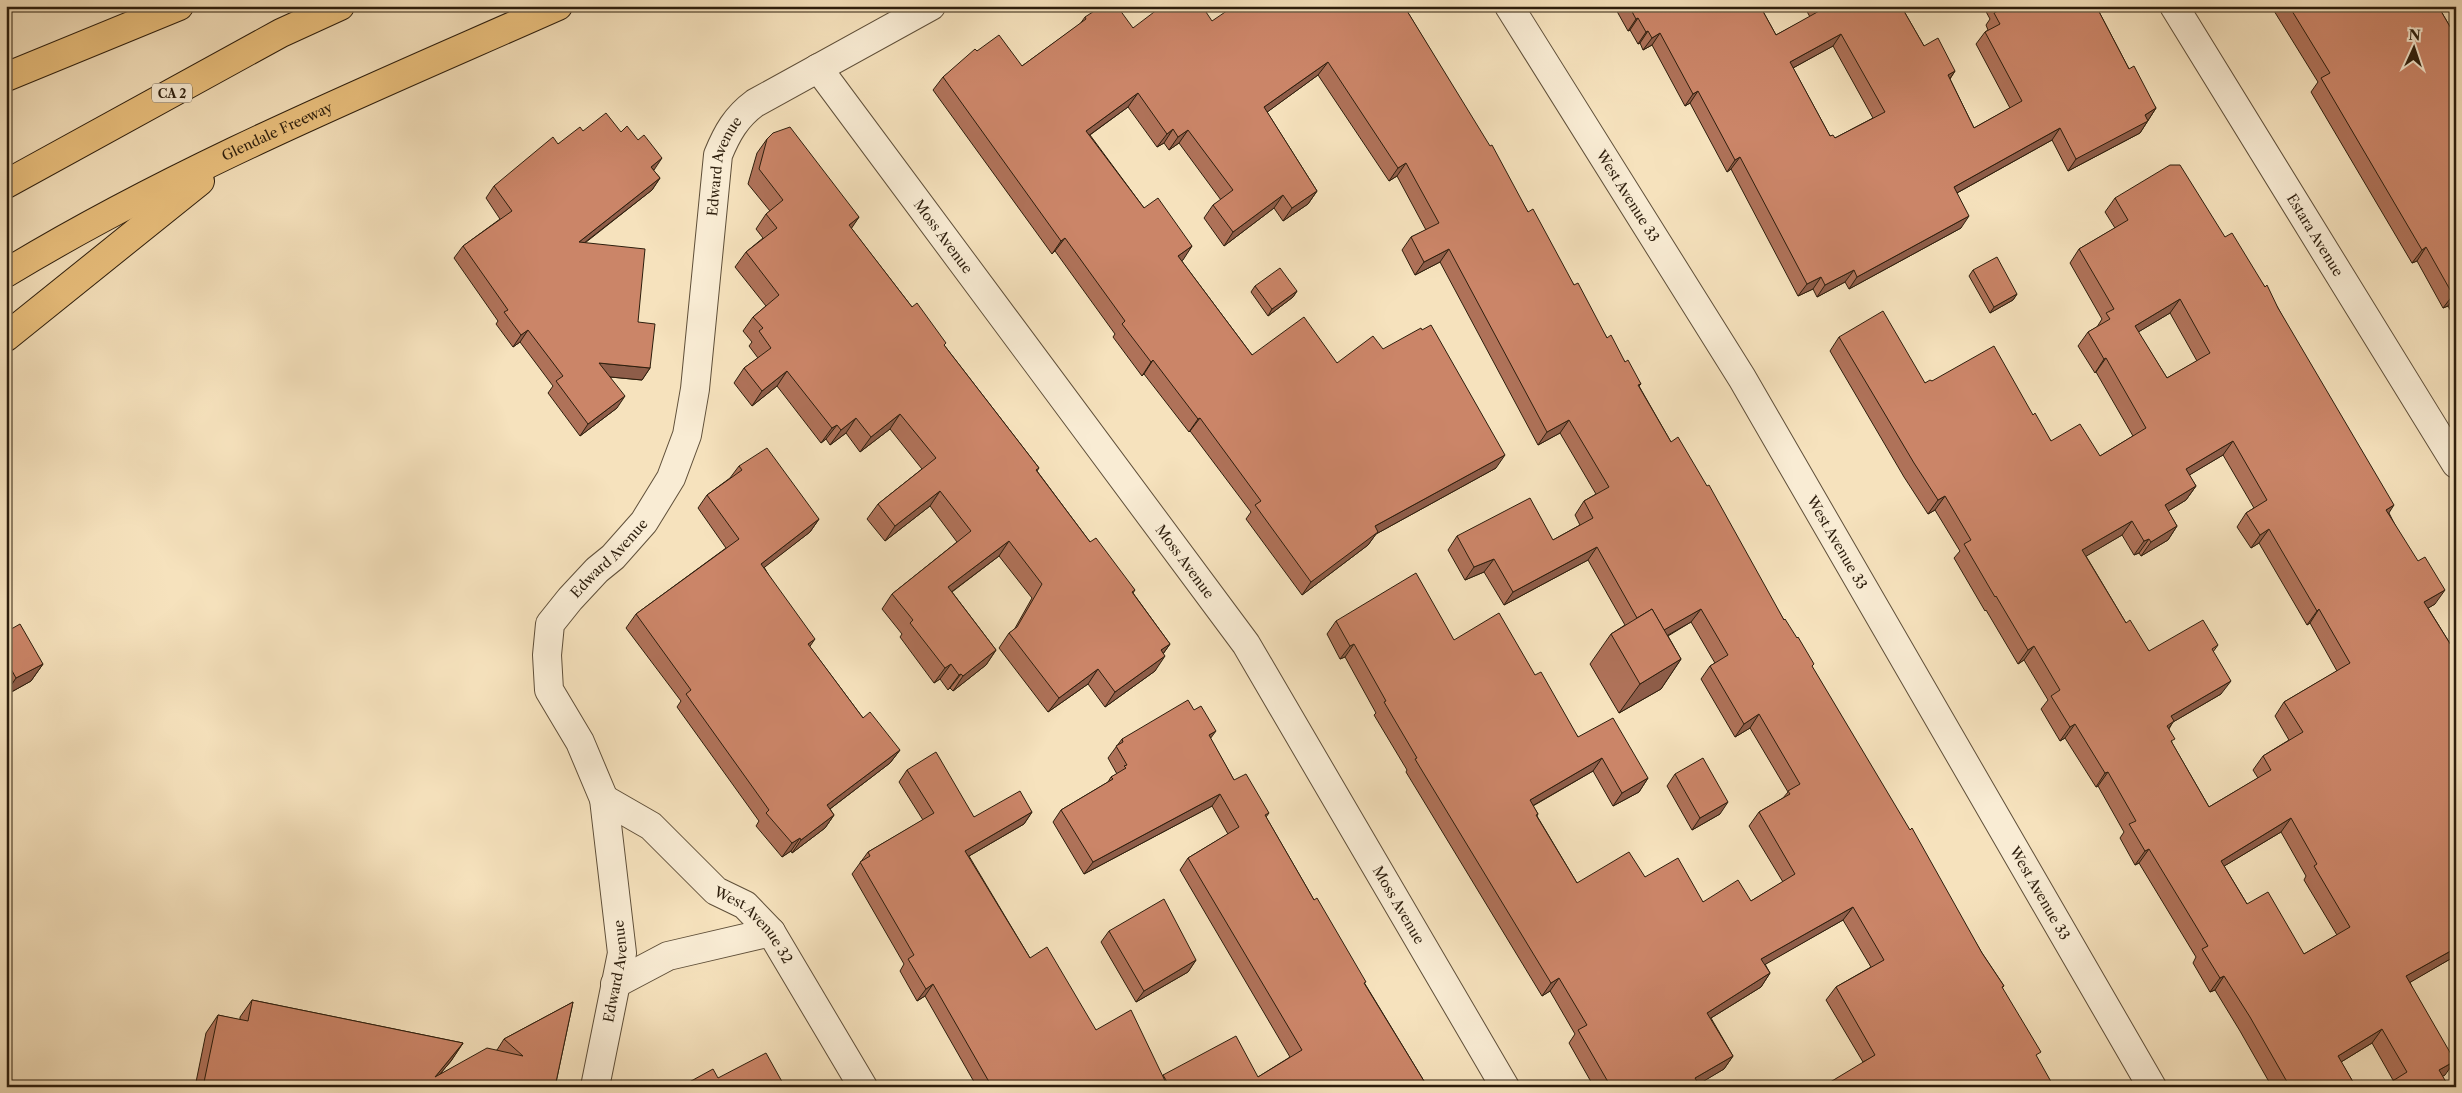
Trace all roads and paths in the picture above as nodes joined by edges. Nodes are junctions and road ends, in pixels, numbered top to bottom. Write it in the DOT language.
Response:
graph roads {
  1 [pos="179,6"];
  2 [pos="340,6"];
  3 [pos="558,6"];
  4 [pos="931,6"];
  5 [pos="1508,6"];
  6 [pos="2174,6"];
  7 [pos="818,68"];
  8 [pos="6,77"];
  9 [pos="248,143"];
  10 [pos="6,184"];
  11 [pos="6,273"];
  12 [pos="6,337"];
  13 [pos="2456,464"];
  14 [pos="604,799"];
  15 [pos="770,932"];
  16 [pos="615,984"];
  17 [pos="595,1087"];
  18 [pos="863,1087"];
  19 [pos="1505,1087"];
  20 [pos="2152,1087"];
  1 -- 8 [label="highway"];
  2 -- 10 [label="highway, CA 2"];
  3 -- 9 [label="highway, Glendale Freeway"];
  4 -- 7 [label="street, Edward Avenue"];
  5 -- 20 [label="street, West Avenue 33"];
  6 -- 13 [label="street, Estara Avenue"];
  7 -- 14 [label="street, Edward Avenue"];
  7 -- 19 [label="street, Moss Avenue"];
  9 -- 11 [label="highway, Glendale Freeway"];
  9 -- 12 [label="highway"];
  14 -- 15 [label="street, West Avenue 32"];
  14 -- 16 [label="street, Edward Avenue"];
  15 -- 16 [label="street"];
  15 -- 18 [label="street, West Avenue 32"];
  16 -- 17 [label="street, Edward Avenue"];
}
